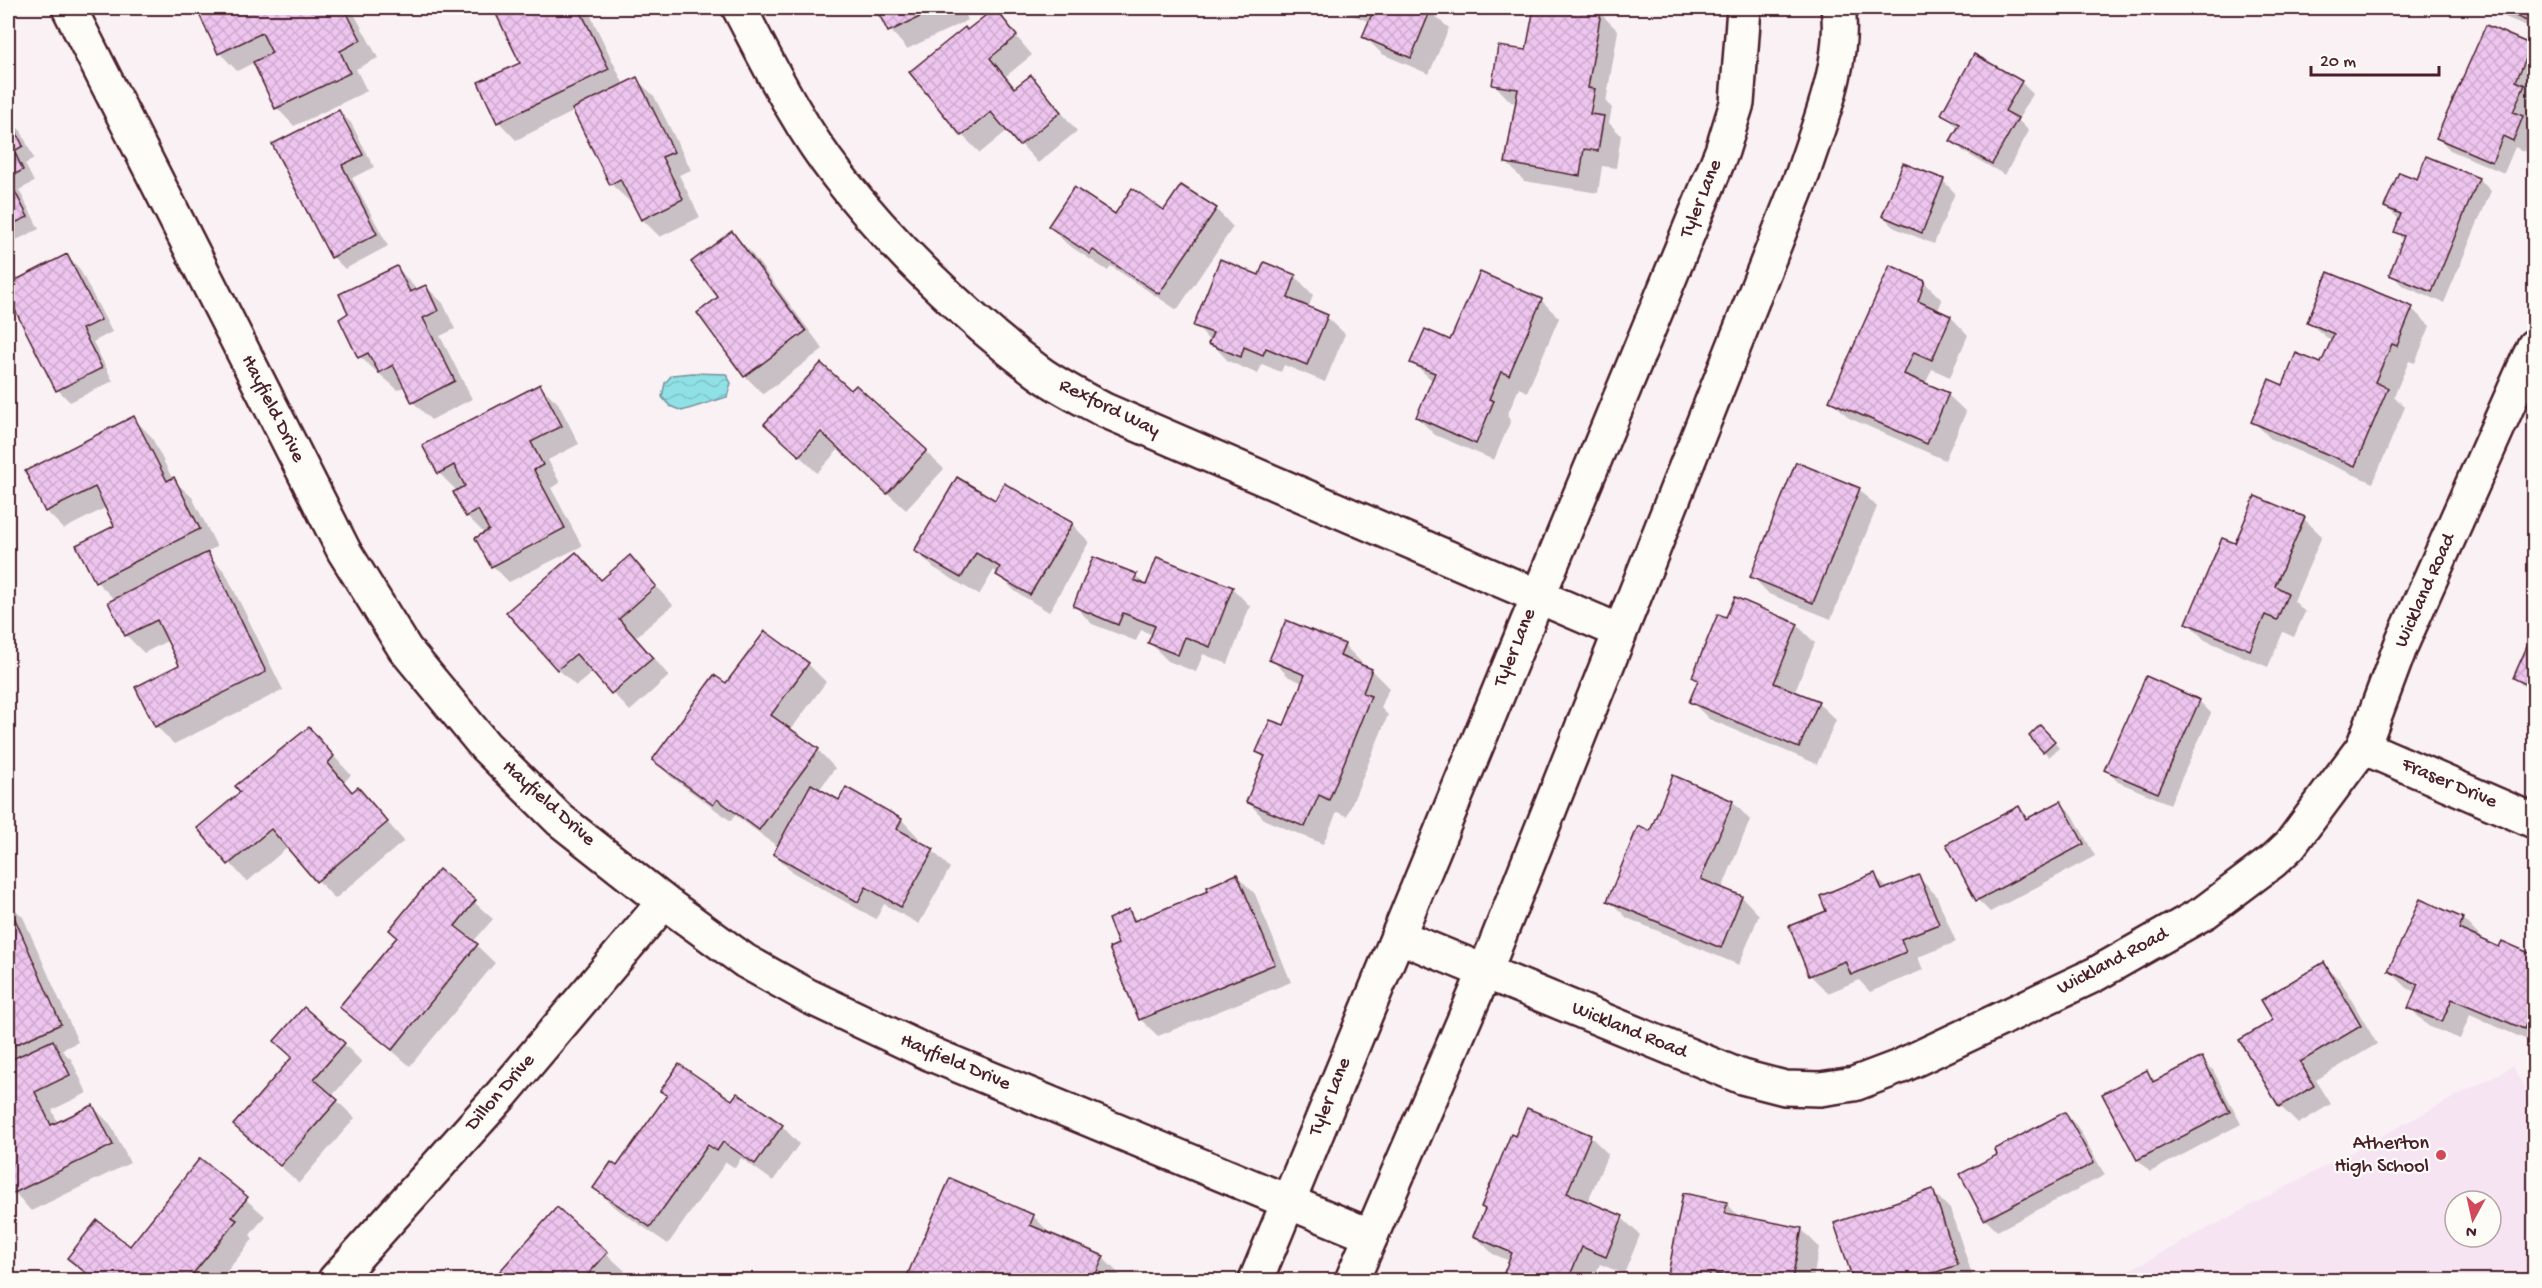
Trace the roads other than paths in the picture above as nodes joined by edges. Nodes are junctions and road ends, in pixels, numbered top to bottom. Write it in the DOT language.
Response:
graph roads {
  1 [pos="69,8"];
  2 [pos="739,8"];
  3 [pos="1744,8"];
  4 [pos="1838,8"];
  5 [pos="2535,346"];
  6 [pos="1538,596"];
  7 [pos="1619,631"];
  8 [pos="2363,747"];
  9 [pos="2535,821"];
  10 [pos="664,902"];
  11 [pos="1398,936"];
  12 [pos="1484,974"];
  13 [pos="1288,1202"];
  14 [pos="1371,1236"];
  15 [pos="335,1281"];
  16 [pos="1256,1281"];
  17 [pos="1352,1281"];
  1 -- 10 [label="street, Hayfield Drive"];
  2 -- 6 [label="street, Rexford Way"];
  3 -- 6 [label="street, Tyler Lane"];
  4 -- 7 [label="street"];
  5 -- 8 [label="street, Wickland Road"];
  6 -- 7 [label="street, Rexford Way"];
  6 -- 11 [label="street, Tyler Lane"];
  7 -- 12 [label="street"];
  8 -- 9 [label="street, Fraser Drive"];
  8 -- 12 [label="street, Wickland Road"];
  10 -- 13 [label="street, Hayfield Drive"];
  10 -- 15 [label="street, Dillon Drive"];
  11 -- 12 [label="street, Wickland Road"];
  11 -- 13 [label="street, Tyler Lane"];
  12 -- 14 [label="street"];
  13 -- 14 [label="street, Hayfield Drive"];
  13 -- 16 [label="street, Tyler Lane"];
  14 -- 17 [label="street"];
}
